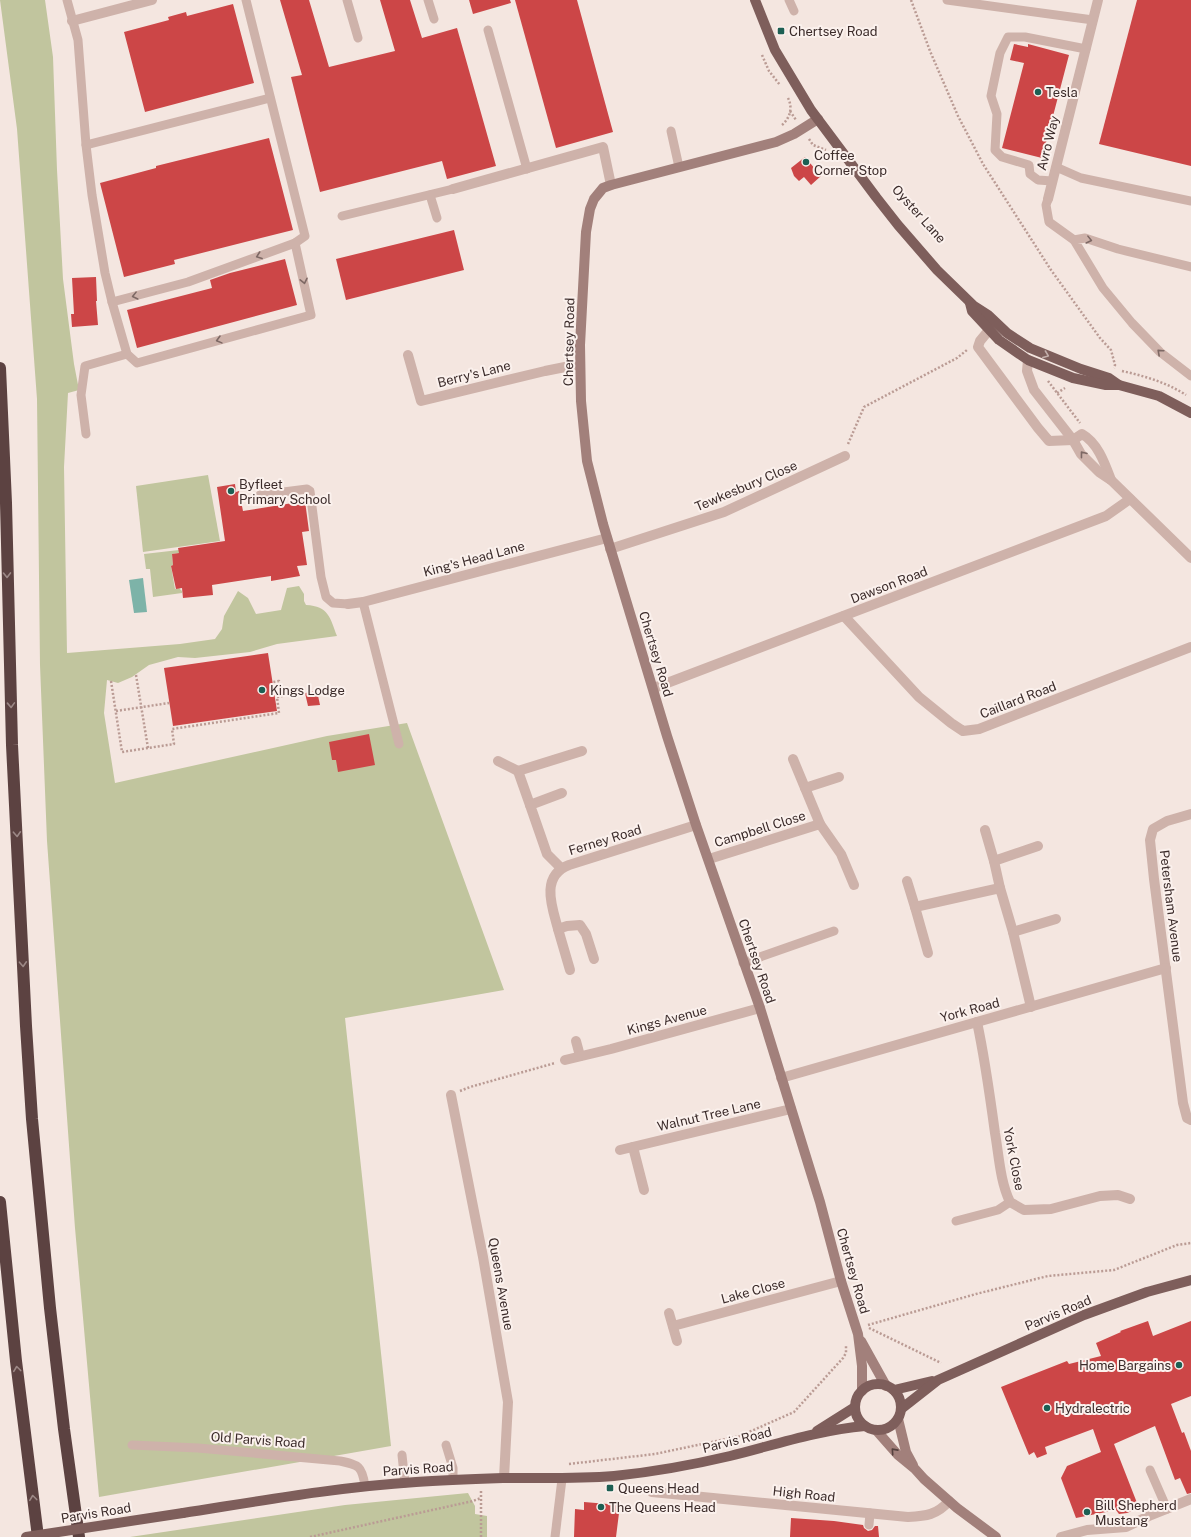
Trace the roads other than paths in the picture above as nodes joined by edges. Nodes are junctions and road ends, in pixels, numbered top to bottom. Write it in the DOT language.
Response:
graph roads {
  1 [pos="67,0"];
  2 [pos="152,0"];
  3 [pos="246,0"];
  4 [pos="347,0"];
  5 [pos="428,0"];
  6 [pos="755,0"];
  7 [pos="789,0"];
  8 [pos="947,0"];
  9 [pos="1098,0"];
  10 [pos="794,11"];
  11 [pos="434,19"];
  12 [pos="1093,20"];
  13 [pos="72,21"];
  14 [pos="488,30"];
  15 [pos="358,38"];
  16 [pos="1086,49"];
  17 [pos="270,98"];
  18 [pos="818,119"];
  19 [pos="671,131"];
  20 [pos="86,145"];
  21 [pos="679,167"];
  22 [pos="1056,167"];
  23 [pos="527,169"];
  24 [pos="1052,181"];
  25 [pos="611,185"];
  26 [pos="453,189"];
  27 [pos="430,195"];
  28 [pos="1048,199"];
  29 [pos="1191,201"];
  30 [pos="342,216"];
  31 [pos="437,218"];
  32 [pos="1074,240"];
  33 [pos="296,243"];
  34 [pos="1191,268"];
  35 [pos="112,302"];
  36 [pos="969,302"];
  37 [pos="995,321"];
  38 [pos="989,330"];
  39 [pos="127,354"];
  40 [pos="408,355"];
  41 [pos="1028,360"];
  42 [pos="580,364"];
  43 [pos="0,368"];
  44 [pos="1191,376"];
  45 [pos="1119,385"];
  46 [pos="1191,413"];
  47 [pos="86,434"];
  48 [pos="1077,437"];
  49 [pos="845,456"];
  50 [pos="1112,480"];
  51 [pos="260,495"];
  52 [pos="1130,499"];
  53 [pos="607,538"];
  54 [pos="610,549"];
  55 [pos="1191,558"];
  56 [pos="363,602"];
  57 [pos="348,604"];
  58 [pos="844,616"];
  59 [pos="1191,647"];
  60 [pos="654,688"];
  61 [pos="399,744"];
  62 [pos="582,751"];
  63 [pos="792,759"];
  64 [pos="498,761"];
  65 [pos="518,772"];
  66 [pos="839,777"];
  67 [pos="805,788"];
  68 [pos="562,793"];
  69 [pos="530,805"];
  70 [pos="1191,814"];
  71 [pos="820,824"];
  72 [pos="696,825"];
  73 [pos="985,830"];
  74 [pos="1038,846"];
  75 [pos="709,858"];
  76 [pos="994,861"];
  77 [pos="561,868"];
  78 [pos="907,881"];
  79 [pos="854,885"];
  80 [pos="1000,888"];
  81 [pos="915,907"];
  82 [pos="1056,920"];
  83 [pos="558,929"];
  84 [pos="834,931"];
  85 [pos="1013,932"];
  86 [pos="928,953"];
  87 [pos="594,959"];
  88 [pos="743,963"];
  89 [pos="1166,968"];
  90 [pos="570,970"];
  91 [pos="1031,1007"];
  92 [pos="760,1008"];
  93 [pos="977,1022"];
  94 [pos="576,1041"];
  95 [pos="580,1056"];
  96 [pos="565,1060"];
  97 [pos="781,1078"];
  98 [pos="451,1095"];
  99 [pos="791,1109"];
  100 [pos="1191,1120"];
  101 [pos="633,1147"];
  102 [pos="620,1150"];
  103 [pos="644,1190"];
  104 [pos="1130,1199"];
  105 [pos="0,1202"];
  106 [pos="1010,1202"];
  107 [pos="956,1221"];
  108 [pos="1191,1280"];
  109 [pos="841,1281"];
  110 [pos="669,1313"];
  111 [pos="673,1326"];
  112 [pos="858,1334"];
  113 [pos="677,1341"];
  114 [pos="938,1380"];
  115 [pos="890,1388"];
  116 [pos="862,1391"];
  117 [pos="855,1407"];
  118 [pos="901,1409"];
  119 [pos="898,1419"];
  120 [pos="865,1426"];
  121 [pos="876,1430"];
  122 [pos="811,1435"];
  123 [pos="132,1445"];
  124 [pos="446,1445"];
  125 [pos="402,1455"];
  126 [pos="914,1469"];
  127 [pos="1150,1470"];
  128 [pos="504,1478"];
  129 [pos="562,1479"];
  130 [pos="453,1480"];
  131 [pos="405,1483"];
  132 [pos="365,1486"];
  133 [pos="652,1492"];
  134 [pos="1191,1499"];
  135 [pos="948,1501"];
  136 [pos="1167,1508"];
  137 [pos="870,1513"];
  138 [pos="869,1525"];
  139 [pos="1109,1533"];
  140 [pos="26,1537"];
  141 [pos="38,1537"];
  142 [pos="79,1537"];
  143 [pos="555,1537"];
  144 [pos="996,1537"];
  145 [pos="1061,1537"];
  1 -- 13 [label="lane"];
  2 -- 13 [label="street"];
  3 -- 17 [label="lane"];
  4 -- 15 [label="lane"];
  5 -- 11 [label="lane"];
  6 -- 18 [label="main road, Oyster Lane"];
  7 -- 10 [label="lane"];
  8 -- 12 [label="lane"];
  9 -- 12 [label="street, Avro Way"];
  12 -- 16 [label="street, Avro Way"];
  13 -- 20 [label="lane"];
  14 -- 23 [label="lane"];
  16 -- 22 [label="street, Avro Way"];
  16 -- 24 [label="lane"];
  17 -- 20 [label="lane"];
  17 -- 33 [label="lane"];
  18 -- 21 [label="street, Chertsey Road"];
  18 -- 36 [label="main road, Oyster Lane"];
  19 -- 21 [label="lane"];
  20 -- 35 [label="lane"];
  21 -- 25 [label="street, Chertsey Road"];
  22 -- 24 [label="street, Avro Way"];
  22 -- 29 [label="lane"];
  23 -- 25 [label="street"];
  23 -- 26 [label="street"];
  24 -- 28 [label="street, Avro Way"];
  25 -- 42 [label="street, Chertsey Road"];
  26 -- 27 [label="lane"];
  27 -- 30 [label="lane"];
  27 -- 31 [label="lane"];
  28 -- 32 [label="lane"];
  32 -- 34 [label="lane, one-way"];
  44 -- 32 [label="lane, one-way"];
  33 -- 35 [label="lane, one-way"];
  33 -- 39 [label="lane, one-way"];
  35 -- 39 [label="lane"];
  36 -- 37 [label="main road, Oyster Lane"];
  36 -- 38 [label="main road, Oyster Lane"];
  37 -- 38 [label="street"];
  37 -- 45 [label="main road, Oyster Lane, one-way"];
  38 -- 41 [label="main road, Oyster Lane"];
  38 -- 48 [label="street"];
  39 -- 47 [label="lane"];
  40 -- 42 [label="street, Berry's Lane"];
  41 -- 45 [label="main road, Oyster Lane"];
  41 -- 48 [label="street"];
  42 -- 53 [label="street, Chertsey Road"];
  43 -- 142 [label="highway, one-way"];
  45 -- 46 [label="main road"];
  50 -- 48 [label="street, one-way"];
  48 -- 50 [label="street"];
  49 -- 54 [label="street, Tewkesbury Close"];
  50 -- 52 [label="street"];
  51 -- 57 [label="lane"];
  52 -- 55 [label="street"];
  52 -- 58 [label="street, Dawson Road"];
  53 -- 54 [label="street, Chertsey Road"];
  53 -- 56 [label="street, King's Head Lane"];
  54 -- 60 [label="street, Chertsey Road"];
  56 -- 57 [label="street, King's Head Lane"];
  56 -- 61 [label="lane"];
  58 -- 59 [label="street, Caillard Road"];
  58 -- 60 [label="street, Dawson Road"];
  60 -- 72 [label="street, Chertsey Road"];
  62 -- 65 [label="street"];
  63 -- 67 [label="street, Campbell Close"];
  64 -- 65 [label="street"];
  65 -- 69 [label="street"];
  66 -- 67 [label="street, Campbell Close"];
  67 -- 71 [label="street, Campbell Close"];
  68 -- 69 [label="street"];
  69 -- 77 [label="street"];
  70 -- 89 [label="street, Petersham Avenue"];
  71 -- 75 [label="street, Campbell Close"];
  71 -- 79 [label="street, Campbell Close"];
  72 -- 75 [label="street, Chertsey Road"];
  72 -- 77 [label="street, Ferney Road"];
  73 -- 76 [label="street"];
  74 -- 76 [label="street"];
  75 -- 88 [label="street, Chertsey Road"];
  76 -- 80 [label="street"];
  77 -- 83 [label="street, Ferney Road"];
  78 -- 81 [label="street"];
  80 -- 81 [label="street"];
  80 -- 85 [label="street"];
  81 -- 86 [label="street"];
  82 -- 85 [label="street"];
  83 -- 87 [label="street"];
  83 -- 90 [label="street, Ferney Road"];
  84 -- 88 [label="lane"];
  85 -- 91 [label="street"];
  88 -- 92 [label="street, Chertsey Road"];
  89 -- 91 [label="street, York Road"];
  89 -- 100 [label="street, Petersham Avenue"];
  91 -- 93 [label="street, York Road"];
  92 -- 95 [label="street, Kings Avenue"];
  92 -- 97 [label="street, Chertsey Road"];
  93 -- 97 [label="street, York Road"];
  93 -- 106 [label="street, York Close"];
  94 -- 95 [label="street"];
  95 -- 96 [label="street, Kings Avenue"];
  97 -- 99 [label="street, Chertsey Road"];
  98 -- 128 [label="street, Queens Avenue"];
  99 -- 101 [label="street, Walnut Tree Lane"];
  99 -- 109 [label="street, Chertsey Road"];
  101 -- 102 [label="street, Walnut Tree Lane"];
  101 -- 103 [label="street"];
  104 -- 106 [label="street, York Close"];
  141 -- 105 [label="highway, one-way"];
  106 -- 107 [label="lane"];
  108 -- 114 [label="main road, Parvis Road"];
  109 -- 111 [label="street, Lake Close"];
  109 -- 112 [label="street, Chertsey Road"];
  110 -- 111 [label="street"];
  111 -- 113 [label="street"];
  112 -- 115 [label="street, Chertsey Road"];
  112 -- 116 [label="street, Chertsey Road"];
  114 -- 115 [label="main road, Parvis Road"];
  114 -- 118 [label="main road, Parvis Road"];
  115 -- 116 [label="main road"];
  115 -- 118 [label="main road"];
  116 -- 117 [label="main road"];
  117 -- 120 [label="main road"];
  117 -- 122 [label="main road, Parvis Road"];
  118 -- 119 [label="main road"];
  119 -- 121 [label="main road"];
  119 -- 126 [label="street"];
  120 -- 121 [label="main road"];
  120 -- 122 [label="main road, Parvis Road"];
  126 -- 121 [label="street, one-way"];
  122 -- 129 [label="main road, Parvis Road"];
  123 -- 132 [label="lane, Old Parvis Road"];
  124 -- 130 [label="lane"];
  125 -- 131 [label="lane"];
  126 -- 135 [label="street"];
  127 -- 136 [label="lane"];
  128 -- 129 [label="main road, Parvis Road"];
  128 -- 130 [label="main road, Parvis Road"];
  129 -- 143 [label="lane"];
  130 -- 131 [label="main road, Parvis Road"];
  131 -- 132 [label="main road, Parvis Road"];
  132 -- 140 [label="main road, Parvis Road, bridge"];
  133 -- 137 [label="street, High Road"];
  134 -- 136 [label="street"];
  135 -- 137 [label="street, High Road"];
  135 -- 144 [label="street"];
  136 -- 139 [label="street"];
  137 -- 138 [label="lane"];
  139 -- 145 [label="street"];
}
